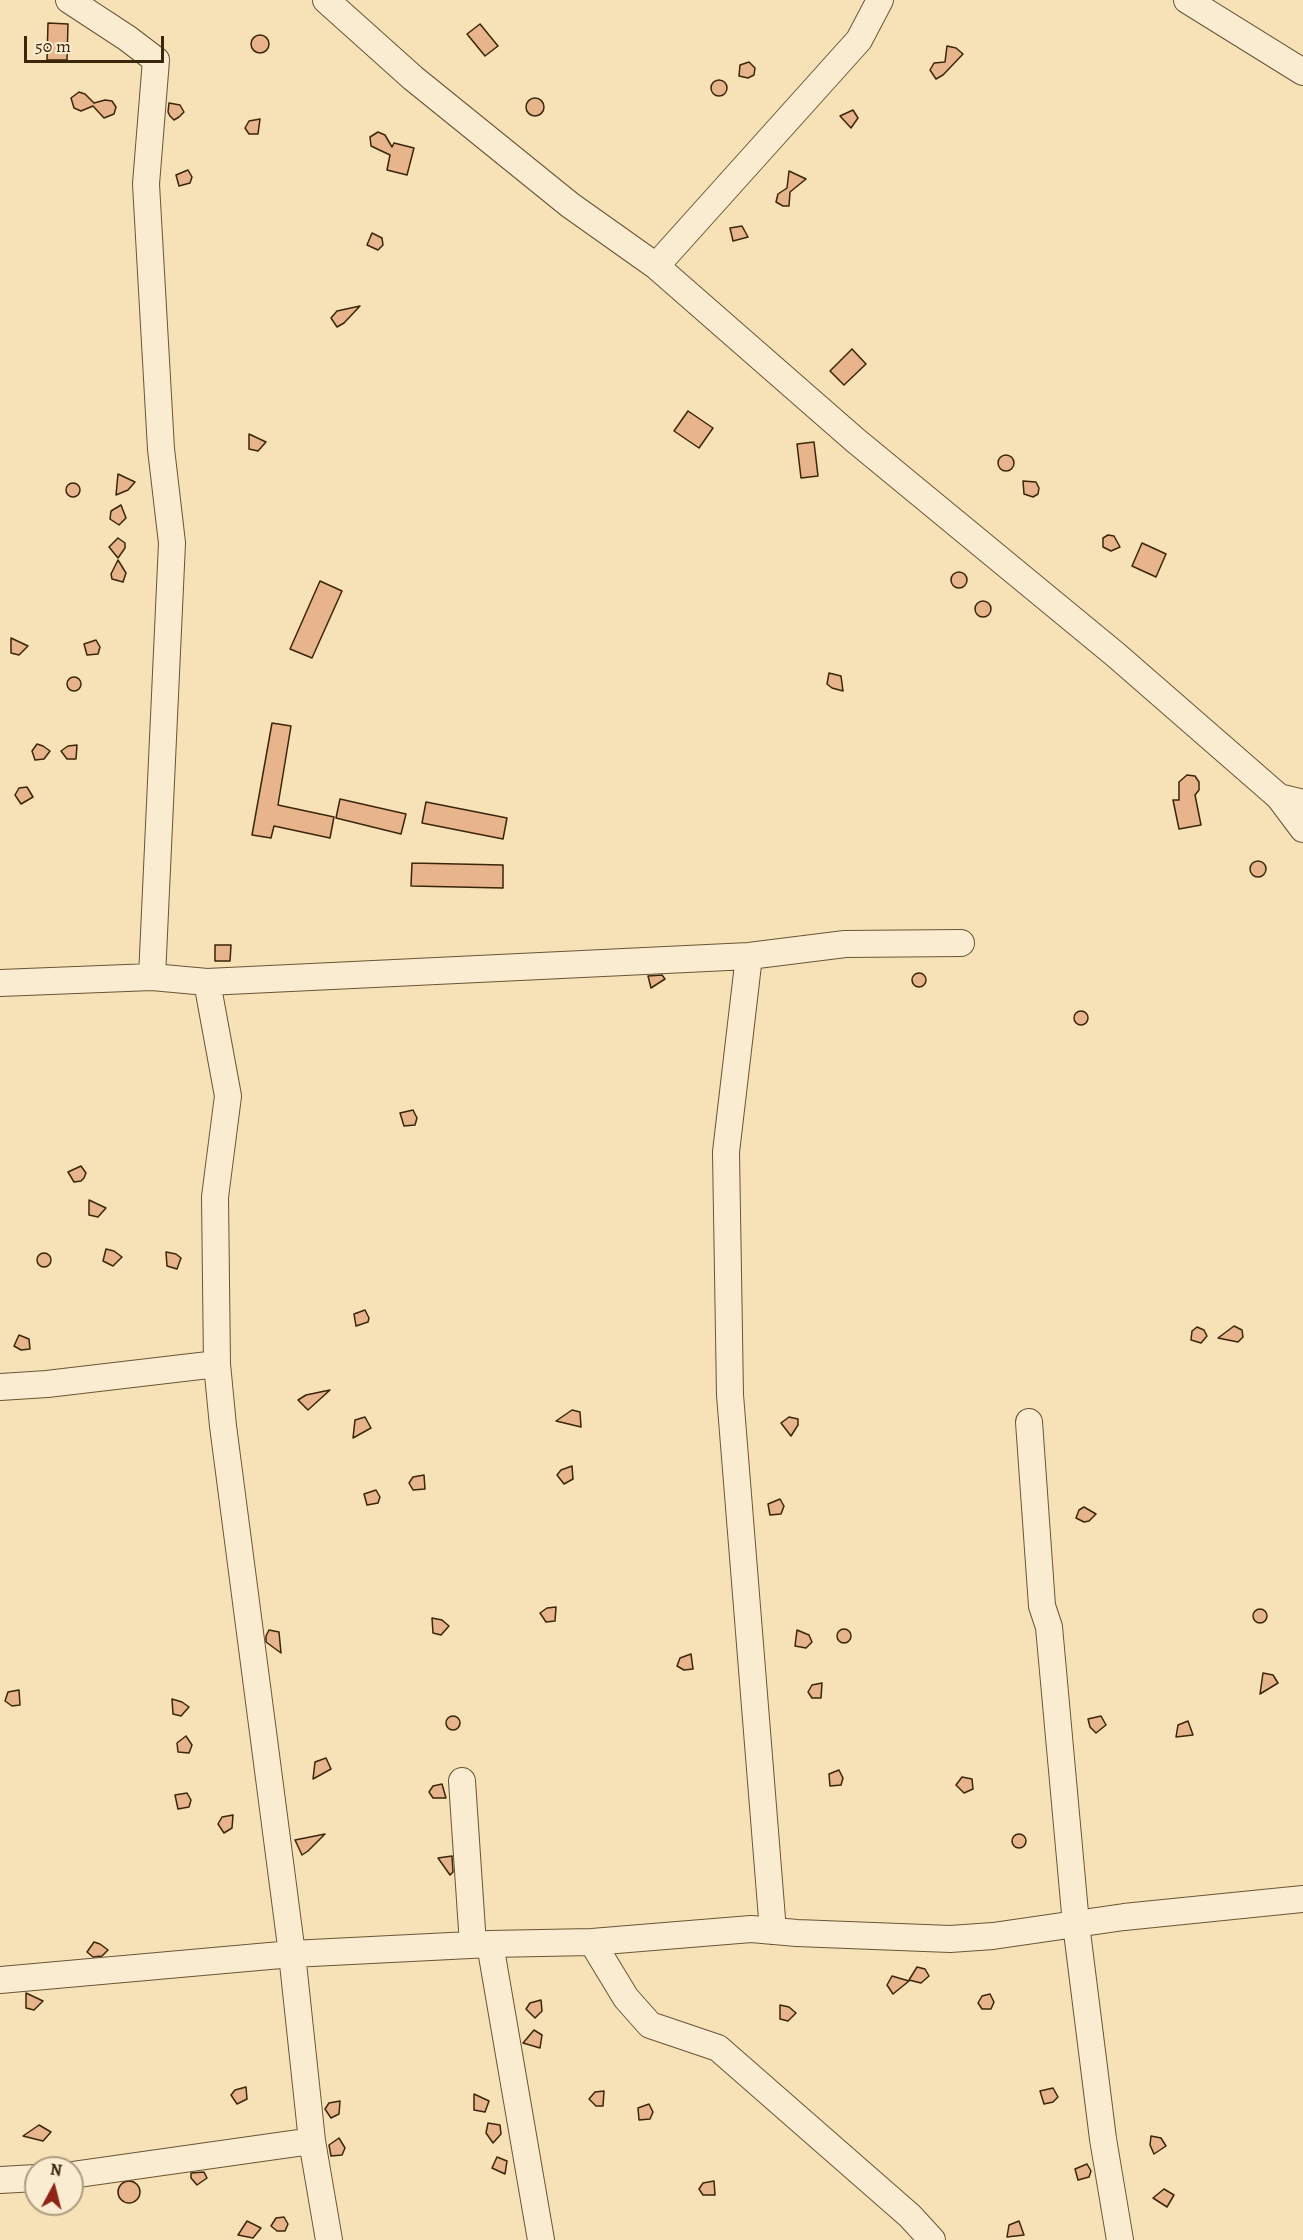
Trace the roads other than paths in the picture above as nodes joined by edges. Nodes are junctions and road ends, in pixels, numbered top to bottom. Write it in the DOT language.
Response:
graph roads {
  1 [pos="69,0"];
  2 [pos="326,0"];
  3 [pos="880,0"];
  4 [pos="1187,0"];
  5 [pos="1303,72"];
  6 [pos="656,266"];
  7 [pos="1291,800"];
  8 [pos="1303,829"];
  9 [pos="961,943"];
  10 [pos="748,956"];
  11 [pos="152,977"];
  12 [pos="207,982"];
  13 [pos="0,983"];
  14 [pos="217,1364"];
  15 [pos="0,1387"];
  16 [pos="1029,1422"];
  17 [pos="462,1781"];
  18 [pos="1303,1899"];
  19 [pos="1076,1924"];
  20 [pos="773,1931"];
  21 [pos="592,1942"];
  22 [pos="482,1944"];
  23 [pos="292,1954"];
  24 [pos="0,1980"];
  25 [pos="312,2141"];
  26 [pos="84,2173"];
  27 [pos="24,2179"];
  28 [pos="0,2180"];
  29 [pos="329,2240"];
  30 [pos="540,2240"];
  31 [pos="932,2240"];
  32 [pos="1120,2240"];
  1 -- 11 [label="street"];
  2 -- 6 [label="street"];
  3 -- 6 [label="street"];
  4 -- 5 [label="street"];
  6 -- 7 [label="street"];
  7 -- 8 [label="street"];
  9 -- 10 [label="street"];
  10 -- 12 [label="street"];
  10 -- 20 [label="street"];
  11 -- 12 [label="street"];
  11 -- 13 [label="street"];
  12 -- 14 [label="street"];
  14 -- 15 [label="street"];
  14 -- 23 [label="street"];
  16 -- 19 [label="street"];
  17 -- 22 [label="street"];
  18 -- 19 [label="street"];
  19 -- 20 [label="street"];
  19 -- 32 [label="street"];
  20 -- 21 [label="street"];
  21 -- 22 [label="street"];
  21 -- 31 [label="street"];
  22 -- 23 [label="street"];
  22 -- 30 [label="street"];
  23 -- 24 [label="street"];
  23 -- 25 [label="street"];
  25 -- 26 [label="street"];
  25 -- 29 [label="street"];
  27 -- 28 [label="street"];
}
